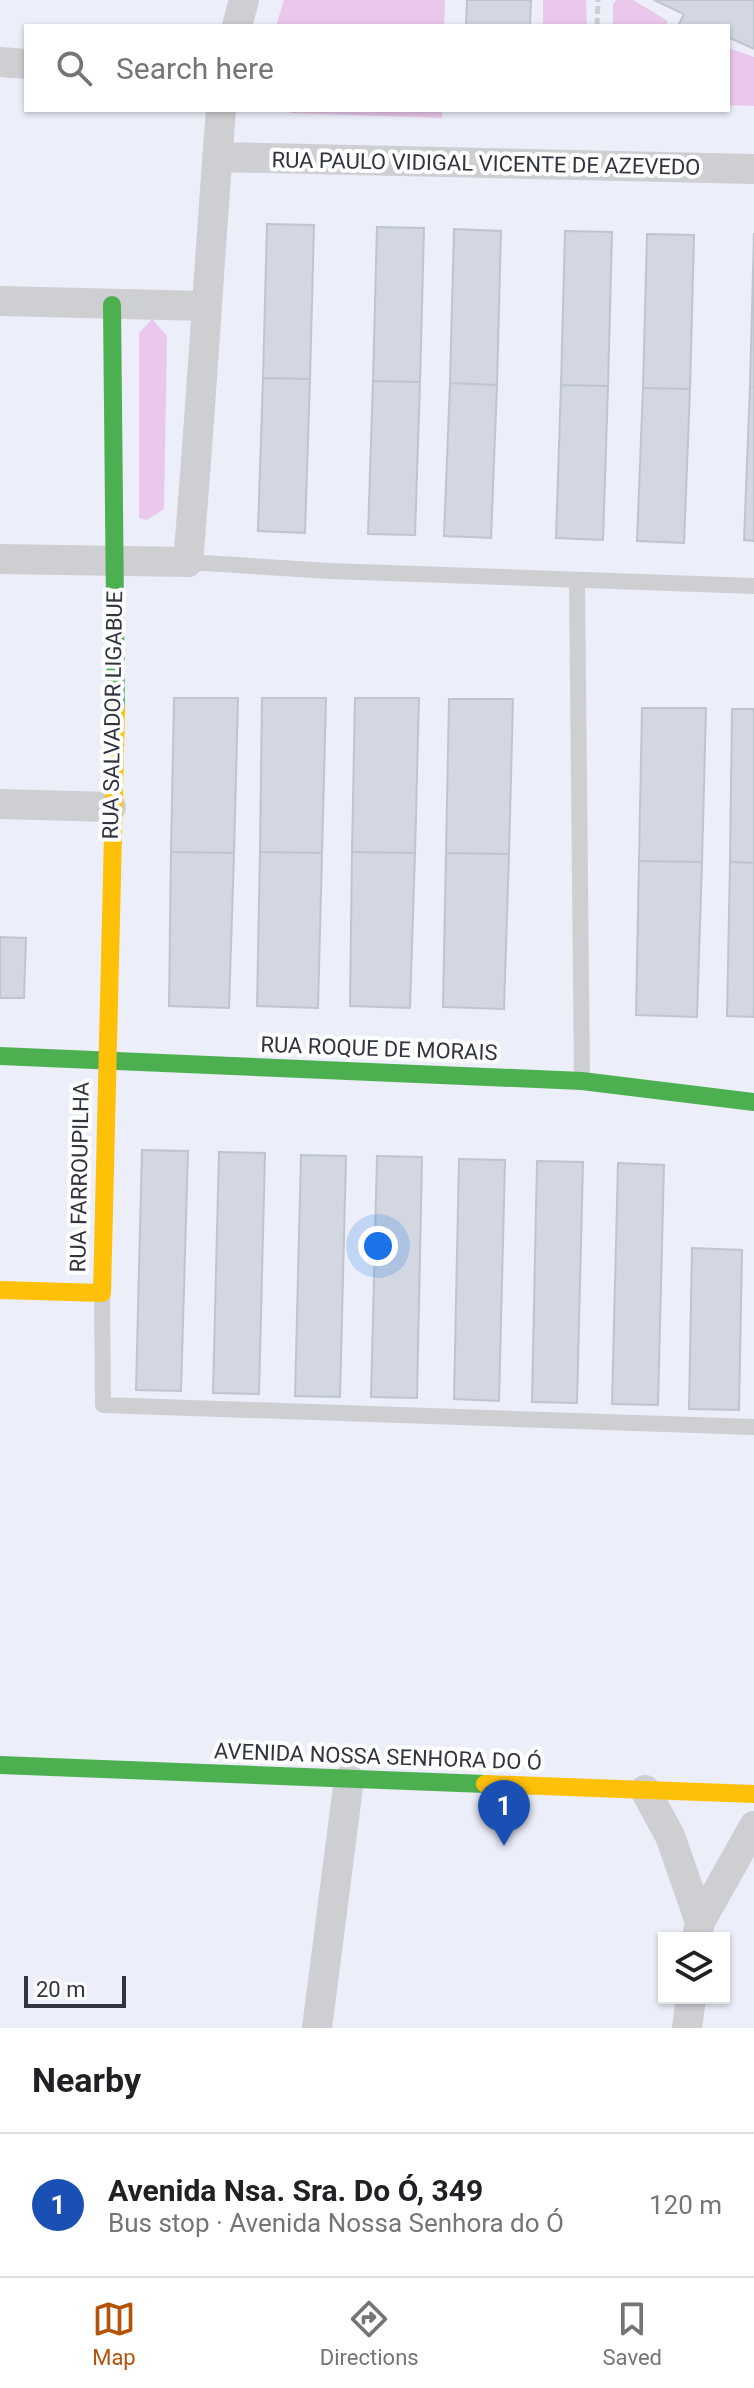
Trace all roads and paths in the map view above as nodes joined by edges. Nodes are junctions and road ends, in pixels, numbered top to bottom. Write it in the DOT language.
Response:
graph roads {
  1 [pos="244,0"];
  2 [pos="598,0"];
  3 [pos="238,24"];
  4 [pos="597,24"];
  5 [pos="0,62"];
  6 [pos="24,64"];
  7 [pos="221,112"];
  8 [pos="217,157"];
  9 [pos="754,169"];
  10 [pos="0,301"];
  11 [pos="112,305"];
  12 [pos="205,306"];
  13 [pos="0,559"];
  14 [pos="113,561"];
  15 [pos="188,562"];
  16 [pos="577,582"];
  17 [pos="754,586"];
  18 [pos="0,804"];
  19 [pos="111,807"];
  20 [pos="0,1056"];
  21 [pos="105,1061"];
  22 [pos="582,1081"];
  23 [pos="754,1102"];
  24 [pos="0,1290"];
  25 [pos="102,1293"];
  26 [pos="754,1427"];
  27 [pos="0,1765"];
  28 [pos="349,1779"];
  29 [pos="645,1790"];
  30 [pos="754,1794"];
  31 [pos="754,1826"];
  32 [pos="699,1930"];
  33 [pos="690,2004"];
  34 [pos="317,2028"];
  35 [pos="687,2028"];
  1 -- 3 [label="street"];
  2 -- 4 [label="path"];
  5 -- 6 [label="street"];
  7 -- 8 [label="street"];
  8 -- 9 [label="street, RUA PAULO VIDIGAL VICENTE DE AZEVEDO"];
  8 -- 12 [label="street"];
  10 -- 11 [label="street"];
  11 -- 12 [label="street"];
  11 -- 14 [label="street"];
  12 -- 15 [label="street"];
  13 -- 14 [label="street"];
  14 -- 15 [label="street, RUA SALVADOR LIGABUE"];
  14 -- 19 [label="street, RUA SALVADOR LIGABUE"];
  15 -- 16 [label="lane"];
  16 -- 17 [label="lane"];
  16 -- 22 [label="lane"];
  18 -- 19 [label="street"];
  19 -- 21 [label="street, RUA SALVADOR LIGABUE"];
  20 -- 21 [label="street, RUA ROQUE DE MORAIS"];
  21 -- 22 [label="street, RUA ROQUE DE MORAIS"];
  21 -- 25 [label="street, RUA FARROUPILHA"];
  22 -- 23 [label="street, RUA ROQUE DE MORAIS"];
  24 -- 25 [label="street"];
  25 -- 26 [label="lane"];
  27 -- 28 [label="street, AVENIDA NOSSA SENHORA DO Ó"];
  28 -- 29 [label="street, AVENIDA NOSSA SENHORA DO Ó"];
  28 -- 34 [label="street"];
  29 -- 30 [label="street, AVENIDA NOSSA SENHORA DO Ó"];
  29 -- 32 [label="street"];
  31 -- 32 [label="street"];
  33 -- 35 [label="street"];
}
